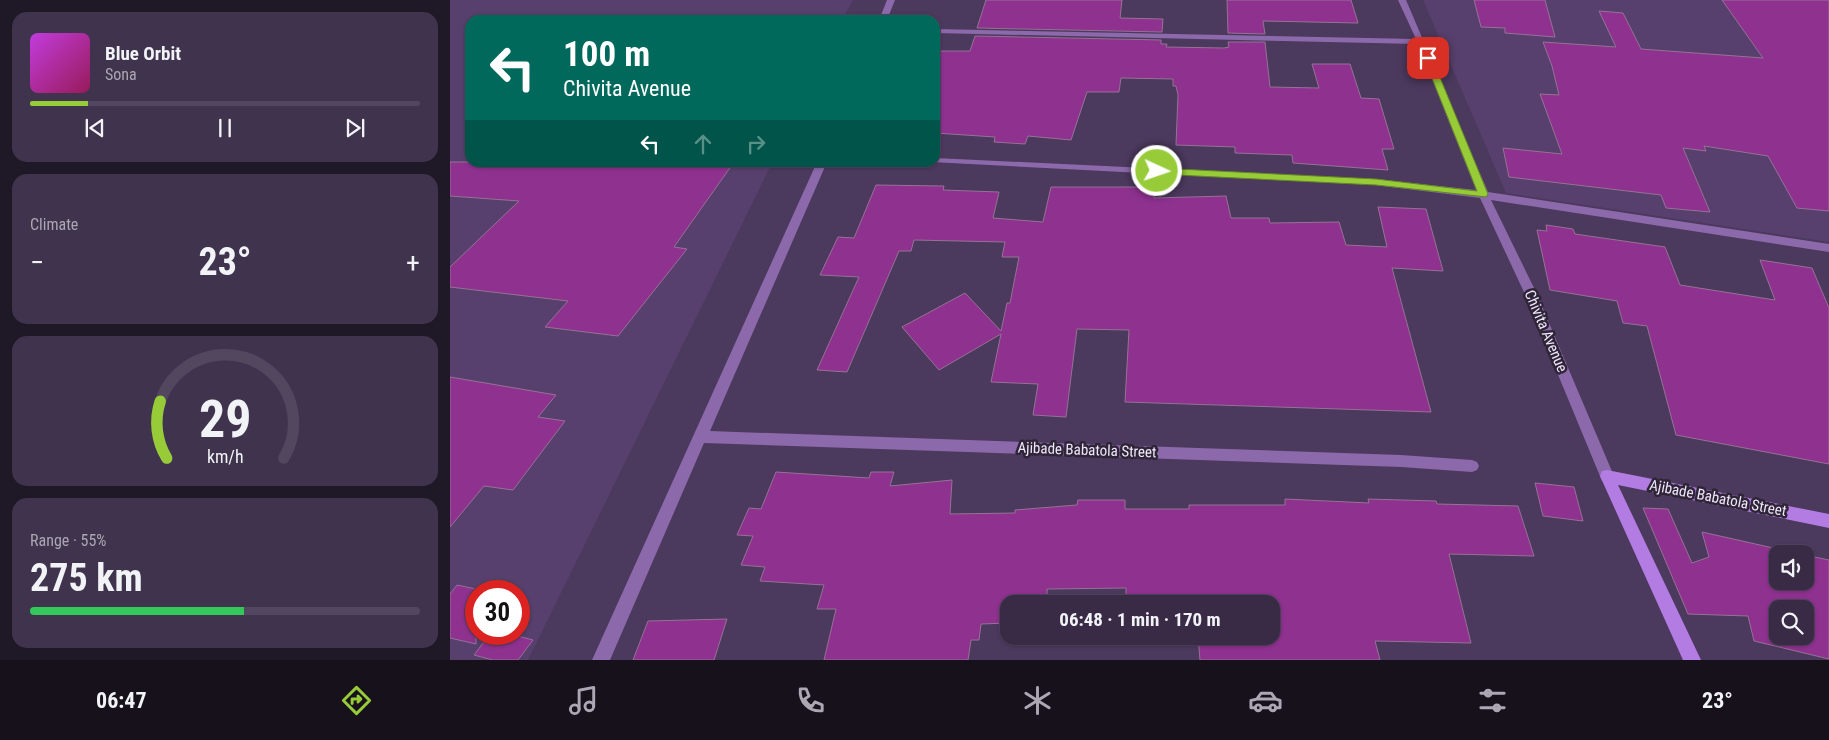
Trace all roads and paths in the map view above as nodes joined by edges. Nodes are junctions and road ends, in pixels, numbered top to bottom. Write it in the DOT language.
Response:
graph roads {
  1 [pos="891,0"];
  2 [pos="1402,0"];
  3 [pos="885,15"];
  4 [pos="940,31"];
  5 [pos="1422,42"];
  6 [pos="940,161"];
  7 [pos="820,167"];
  8 [pos="1483,194"];
  9 [pos="1829,248"];
  10 [pos="701,437"];
  11 [pos="1472,466"];
  12 [pos="1607,476"];
  13 [pos="1829,520"];
  14 [pos="601,660"];
  15 [pos="1692,660"];
  1 -- 3 [label="street"];
  2 -- 5 [label="street, Chivita Avenue"];
  4 -- 5 [label="street"];
  5 -- 8 [label="street, Chivita Avenue"];
  6 -- 8 [label="street"];
  7 -- 10 [label="street"];
  8 -- 9 [label="street"];
  8 -- 12 [label="street, Chivita Avenue"];
  10 -- 11 [label="street, Ajibade Babatola Street"];
  10 -- 14 [label="street"];
  12 -- 13 [label="street, Ajibade Babatola Street"];
  12 -- 15 [label="street, Chivita Avenue"];
}
